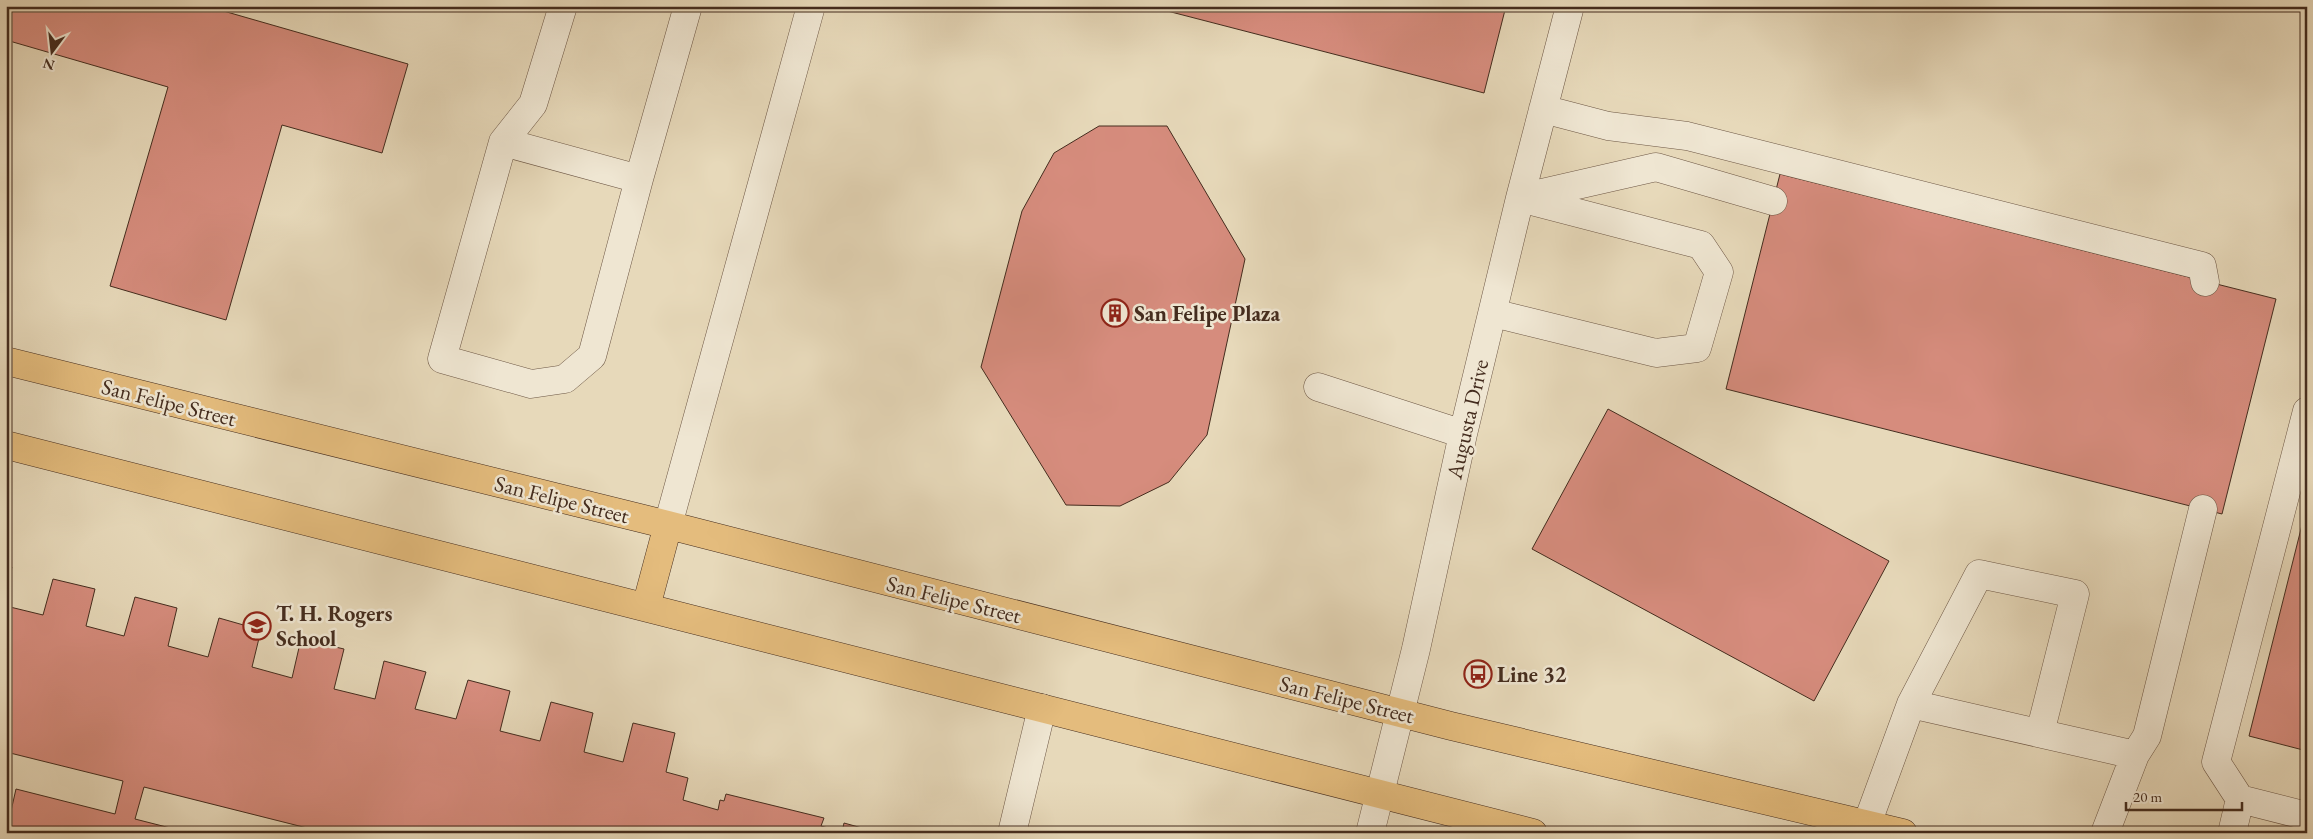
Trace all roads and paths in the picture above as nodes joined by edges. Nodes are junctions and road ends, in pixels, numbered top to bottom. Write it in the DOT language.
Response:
graph roads {
  1 [pos="563,6"];
  2 [pos="688,6"];
  3 [pos="811,6"];
  4 [pos="1570,6"];
  5 [pos="1543,108"];
  6 [pos="504,142"];
  7 [pos="639,179"];
  8 [pos="1520,198"];
  9 [pos="1774,201"];
  10 [pos="2205,282"];
  11 [pos="1493,313"];
  12 [pos="6,361"];
  13 [pos="1318,387"];
  14 [pos="2307,411"];
  15 [pos="1463,434"];
  16 [pos="6,445"];
  17 [pos="2203,509"];
  18 [pos="668,526"];
  19 [pos="646,607"];
  20 [pos="1911,704"];
  21 [pos="1042,708"];
  22 [pos="1400,712"];
  23 [pos="2040,733"];
  24 [pos="2135,754"];
  25 [pos="1380,793"];
  26 [pos="2240,799"];
  27 [pos="2307,816"];
  28 [pos="1867,824"];
  29 [pos="1012,833"];
  30 [pos="1370,833"];
  31 [pos="1533,833"];
  32 [pos="1903,833"];
  33 [pos="2106,833"];
  34 [pos="2232,833"];
  1 -- 6 [label="street"];
  2 -- 7 [label="street"];
  3 -- 18 [label="street"];
  4 -- 5 [label="street, Augusta Drive"];
  5 -- 8 [label="street, Augusta Drive"];
  5 -- 10 [label="street"];
  6 -- 7 [label="street"];
  6 -- 7 [label="street"];
  8 -- 9 [label="street"];
  8 -- 11 [label="street, Augusta Drive"];
  8 -- 11 [label="street"];
  11 -- 15 [label="street, Augusta Drive"];
  12 -- 18 [label="main road, San Felipe Street"];
  13 -- 15 [label="street"];
  14 -- 26 [label="street"];
  15 -- 22 [label="street, Augusta Drive"];
  16 -- 19 [label="main road"];
  17 -- 24 [label="street"];
  18 -- 19 [label="main road"];
  18 -- 22 [label="main road, San Felipe Street"];
  19 -- 21 [label="main road"];
  20 -- 23 [label="street"];
  20 -- 23 [label="street"];
  20 -- 28 [label="street"];
  21 -- 25 [label="main road"];
  21 -- 29 [label="street"];
  22 -- 25 [label="street, Augusta Drive"];
  22 -- 28 [label="main road, San Felipe Street"];
  23 -- 24 [label="street"];
  24 -- 33 [label="street"];
  25 -- 30 [label="street, Augusta Drive"];
  25 -- 31 [label="main road"];
  26 -- 27 [label="street"];
  26 -- 34 [label="street"];
  28 -- 32 [label="main road, San Felipe Street"];
}
